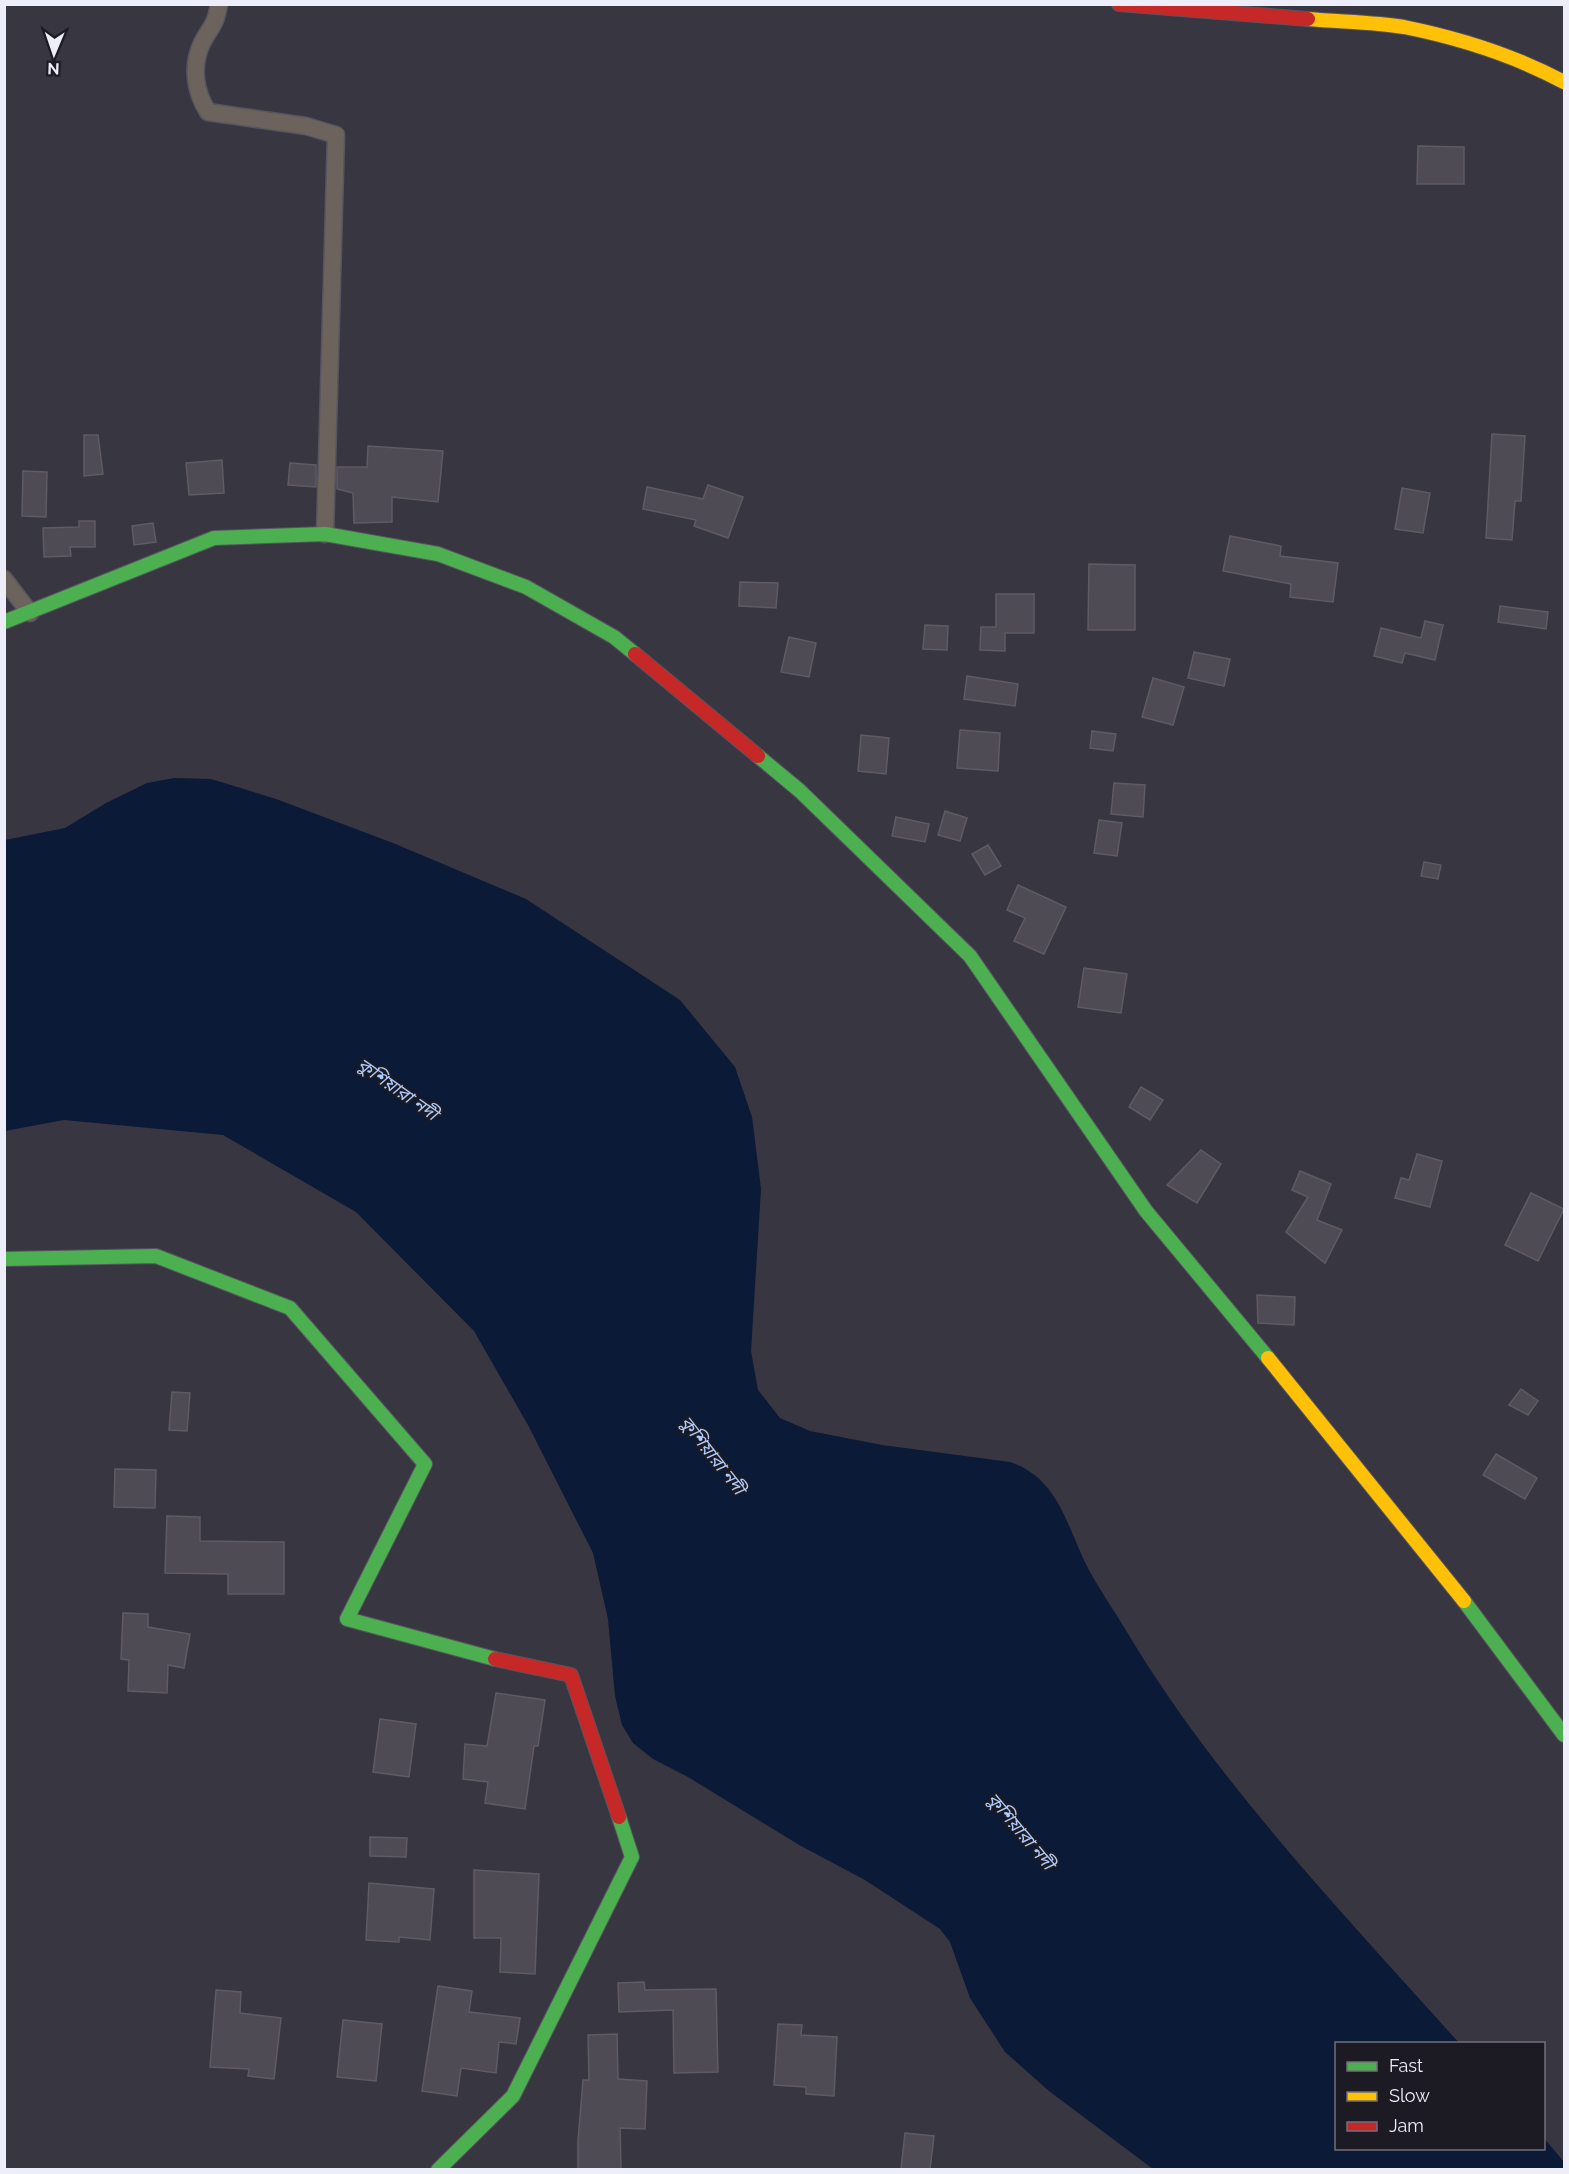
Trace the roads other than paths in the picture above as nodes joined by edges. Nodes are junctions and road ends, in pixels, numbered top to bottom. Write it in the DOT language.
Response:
graph roads {
  1 [pos="219,4"];
  2 [pos="1119,4"];
  3 [pos="1564,82"];
  4 [pos="325,534"];
  5 [pos="4,579"];
  6 [pos="30,612"];
  7 [pos="4,622"];
  8 [pos="4,1259"];
  9 [pos="1564,1735"];
  10 [pos="438,2169"];
  1 -- 4 [label="street"];
  2 -- 3 [label="street"];
  4 -- 6 [label="street"];
  4 -- 9 [label="street"];
  5 -- 6 [label="street"];
  6 -- 7 [label="street"];
  8 -- 10 [label="street"];
}
